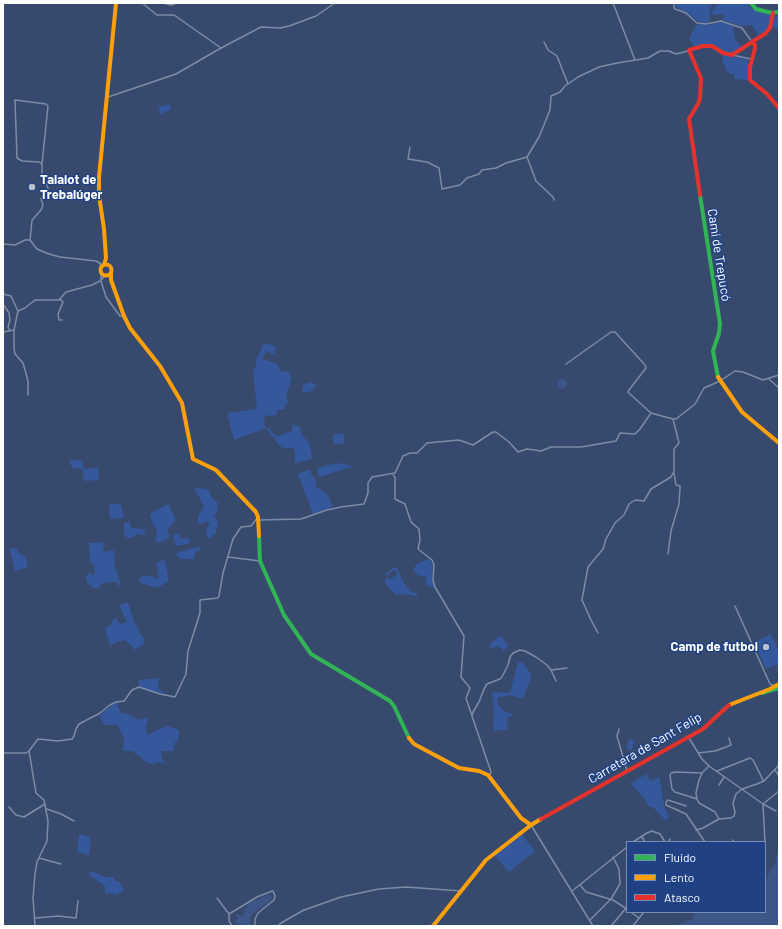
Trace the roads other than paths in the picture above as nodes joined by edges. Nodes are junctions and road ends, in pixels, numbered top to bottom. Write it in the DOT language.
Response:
graph roads {
  1 [pos="116,3"];
  2 [pos="142,3"];
  3 [pos="163,3"];
  4 [pos="177,3"];
  5 [pos="335,3"];
  6 [pos="613,3"];
  7 [pos="674,3"];
  8 [pos="751,3"];
  9 [pos="779,12"];
  10 [pos="773,13"];
  11 [pos="544,42"];
  12 [pos="752,42"];
  13 [pos="221,48"];
  14 [pos="688,50"];
  15 [pos="732,55"];
  16 [pos="751,59"];
  17 [pos="635,60"];
  18 [pos="568,84"];
  19 [pos="108,97"];
  20 [pos="779,108"];
  21 [pos="410,146"];
  22 [pos="527,157"];
  23 [pos="42,164"];
  24 [pos="554,200"];
  25 [pos="30,240"];
  26 [pos="3,244"];
  27 [pos="106,258"];
  28 [pos="98,262"];
  29 [pos="110,266"];
  30 [pos="105,271"];
  31 [pos="101,281"];
  32 [pos="3,294"];
  33 [pos="60,299"];
  34 [pos="3,304"];
  35 [pos="18,311"];
  36 [pos="124,316"];
  37 [pos="62,320"];
  38 [pos="14,330"];
  39 [pos="10,331"];
  40 [pos="3,332"];
  41 [pos="566,364"];
  42 [pos="779,375"];
  43 [pos="769,379"];
  44 [pos="720,381"];
  45 [pos="779,388"];
  46 [pos="28,395"];
  47 [pos="651,413"];
  48 [pos="673,419"];
  49 [pos="779,443"];
  50 [pos="674,471"];
  51 [pos="392,474"];
  52 [pos="258,518"];
  53 [pos="668,554"];
  54 [pos="228,558"];
  55 [pos="260,561"];
  56 [pos="735,606"];
  57 [pos="598,633"];
  58 [pos="568,668"];
  59 [pos="551,670"];
  60 [pos="556,681"];
  61 [pos="778,686"];
  62 [pos="472,716"];
  63 [pos="619,729"];
  64 [pos="689,737"];
  65 [pos="729,738"];
  66 [pos="29,751"];
  67 [pos="3,753"];
  68 [pos="698,753"];
  69 [pos="779,765"];
  70 [pos="708,766"];
  71 [pos="775,770"];
  72 [pos="627,771"];
  73 [pos="717,772"];
  74 [pos="702,773"];
  75 [pos="488,775"];
  76 [pos="779,776"];
  77 [pos="724,777"];
  78 [pos="764,780"];
  79 [pos="719,785"];
  80 [pos="742,789"];
  81 [pos="779,792"];
  82 [pos="697,799"];
  83 [pos="45,804"];
  84 [pos="763,804"];
  85 [pos="686,806"];
  86 [pos="9,807"];
  87 [pos="46,808"];
  88 [pos="776,811"];
  89 [pos="719,819"];
  90 [pos="74,821"];
  91 [pos="530,825"];
  92 [pos="696,830"];
  93 [pos="641,836"];
  94 [pos="635,841"];
  95 [pos="644,841"];
  96 [pos="664,841"];
  97 [pos="704,841"];
  98 [pos="765,841"];
  99 [pos="626,848"];
  100 [pos="614,857"];
  101 [pos="38,858"];
  102 [pos="61,864"];
  103 [pos="580,885"];
  104 [pos="461,891"];
  105 [pos="572,891"];
  106 [pos="217,898"];
  107 [pos="611,899"];
  108 [pos="78,901"];
  109 [pos="626,907"];
  110 [pos="626,909"];
  111 [pos="632,913"];
  112 [pos="643,913"];
  113 [pos="229,914"];
  114 [pos="35,918"];
  115 [pos="639,918"];
  116 [pos="590,920"];
  117 [pos="35,926"];
  118 [pos="232,926"];
  119 [pos="255,926"];
  120 [pos="278,926"];
  121 [pos="433,926"];
  122 [pos="593,926"];
  123 [pos="611,926"];
  124 [pos="633,926"];
  1 -- 19 [label="main road"];
  2 -- 13 [label="street"];
  3 -- 4 [label="street"];
  5 -- 13 [label="street"];
  6 -- 17 [label="street"];
  7 -- 12 [label="street"];
  8 -- 10 [label="main road"];
  9 -- 10 [label="main road"];
  10 -- 12 [label="main road"];
  11 -- 18 [label="street"];
  12 -- 15 [label="main road"];
  12 -- 16 [label="main road"];
  13 -- 19 [label="street"];
  14 -- 15 [label="main road"];
  14 -- 17 [label="street"];
  14 -- 44 [label="main road, Camí de Trepucó"];
  15 -- 16 [label="street"];
  16 -- 20 [label="main road"];
  17 -- 18 [label="street"];
  18 -- 22 [label="street"];
  19 -- 27 [label="main road"];
  21 -- 22 [label="street"];
  22 -- 24 [label="street"];
  23 -- 23 [label="street"];
  23 -- 25 [label="street"];
  25 -- 26 [label="street"];
  25 -- 28 [label="street"];
  27 -- 29 [label="main road"];
  27 -- 30 [label="main road"];
  28 -- 30 [label="street"];
  28 -- 30 [label="street"];
  29 -- 30 [label="main road"];
  29 -- 30 [label="main road"];
  30 -- 31 [label="street"];
  30 -- 31 [label="street"];
  30 -- 36 [label="main road"];
  31 -- 33 [label="street"];
  31 -- 36 [label="street"];
  32 -- 35 [label="street"];
  33 -- 35 [label="street"];
  33 -- 37 [label="street"];
  34 -- 39 [label="street"];
  35 -- 38 [label="street"];
  36 -- 52 [label="main road"];
  38 -- 39 [label="street"];
  38 -- 46 [label="street"];
  39 -- 40 [label="street"];
  41 -- 47 [label="street"];
  42 -- 43 [label="street"];
  43 -- 44 [label="street"];
  43 -- 45 [label="street"];
  44 -- 48 [label="street"];
  44 -- 49 [label="main road, Camí de Trepucó"];
  47 -- 48 [label="street"];
  47 -- 51 [label="street"];
  48 -- 50 [label="street"];
  50 -- 53 [label="street"];
  50 -- 57 [label="street"];
  51 -- 52 [label="street"];
  51 -- 62 [label="street"];
  52 -- 54 [label="street"];
  52 -- 55 [label="main road"];
  54 -- 55 [label="street"];
  54 -- 66 [label="street"];
  55 -- 75 [label="main road"];
  56 -- 61 [label="street"];
  58 -- 59 [label="street"];
  59 -- 60 [label="street"];
  59 -- 62 [label="street"];
  61 -- 64 [label="main road, Carretera de Sant Felip"];
  62 -- 75 [label="street"];
  63 -- 72 [label="street"];
  64 -- 68 [label="street"];
  64 -- 72 [label="main road, Carretera de Sant Felip"];
  65 -- 68 [label="street"];
  66 -- 67 [label="street"];
  66 -- 83 [label="street"];
  68 -- 70 [label="street"];
  69 -- 71 [label="street"];
  70 -- 73 [label="street"];
  70 -- 74 [label="street"];
  71 -- 76 [label="street"];
  71 -- 78 [label="street"];
  72 -- 91 [label="main road, Carretera de Sant Felip"];
  73 -- 77 [label="street"];
  73 -- 78 [label="street"];
  74 -- 82 [label="street"];
  74 -- 82 [label="street"];
  75 -- 91 [label="main road"];
  77 -- 79 [label="street"];
  77 -- 80 [label="street"];
  78 -- 80 [label="street"];
  80 -- 84 [label="street"];
  80 -- 89 [label="street"];
  81 -- 84 [label="street"];
  82 -- 89 [label="street"];
  83 -- 86 [label="street"];
  83 -- 87 [label="street"];
  84 -- 88 [label="street"];
  84 -- 98 [label="street"];
  85 -- 92 [label="street"];
  87 -- 90 [label="street"];
  87 -- 101 [label="street"];
  89 -- 92 [label="street"];
  91 -- 104 [label="main road, Carretera de Sant Felip"];
  91 -- 105 [label="street"];
  92 -- 97 [label="street"];
  93 -- 94 [label="street"];
  93 -- 95 [label="street"];
  93 -- 96 [label="street"];
  99 -- 100 [label="street"];
  100 -- 103 [label="street"];
  100 -- 107 [label="street"];
  101 -- 102 [label="street"];
  101 -- 114 [label="street"];
  103 -- 105 [label="street"];
  103 -- 107 [label="street"];
  104 -- 120 [label="street"];
  104 -- 121 [label="main road, Carretera de Sant Felip"];
  105 -- 116 [label="street"];
  106 -- 113 [label="street"];
  107 -- 109 [label="street"];
  107 -- 116 [label="street"];
  108 -- 114 [label="street"];
  110 -- 123 [label="street"];
  111 -- 115 [label="street"];
  112 -- 115 [label="street"];
  113 -- 118 [label="street"];
  113 -- 119 [label="street"];
  114 -- 117 [label="street"];
  115 -- 124 [label="street"];
  116 -- 122 [label="street"];
}
